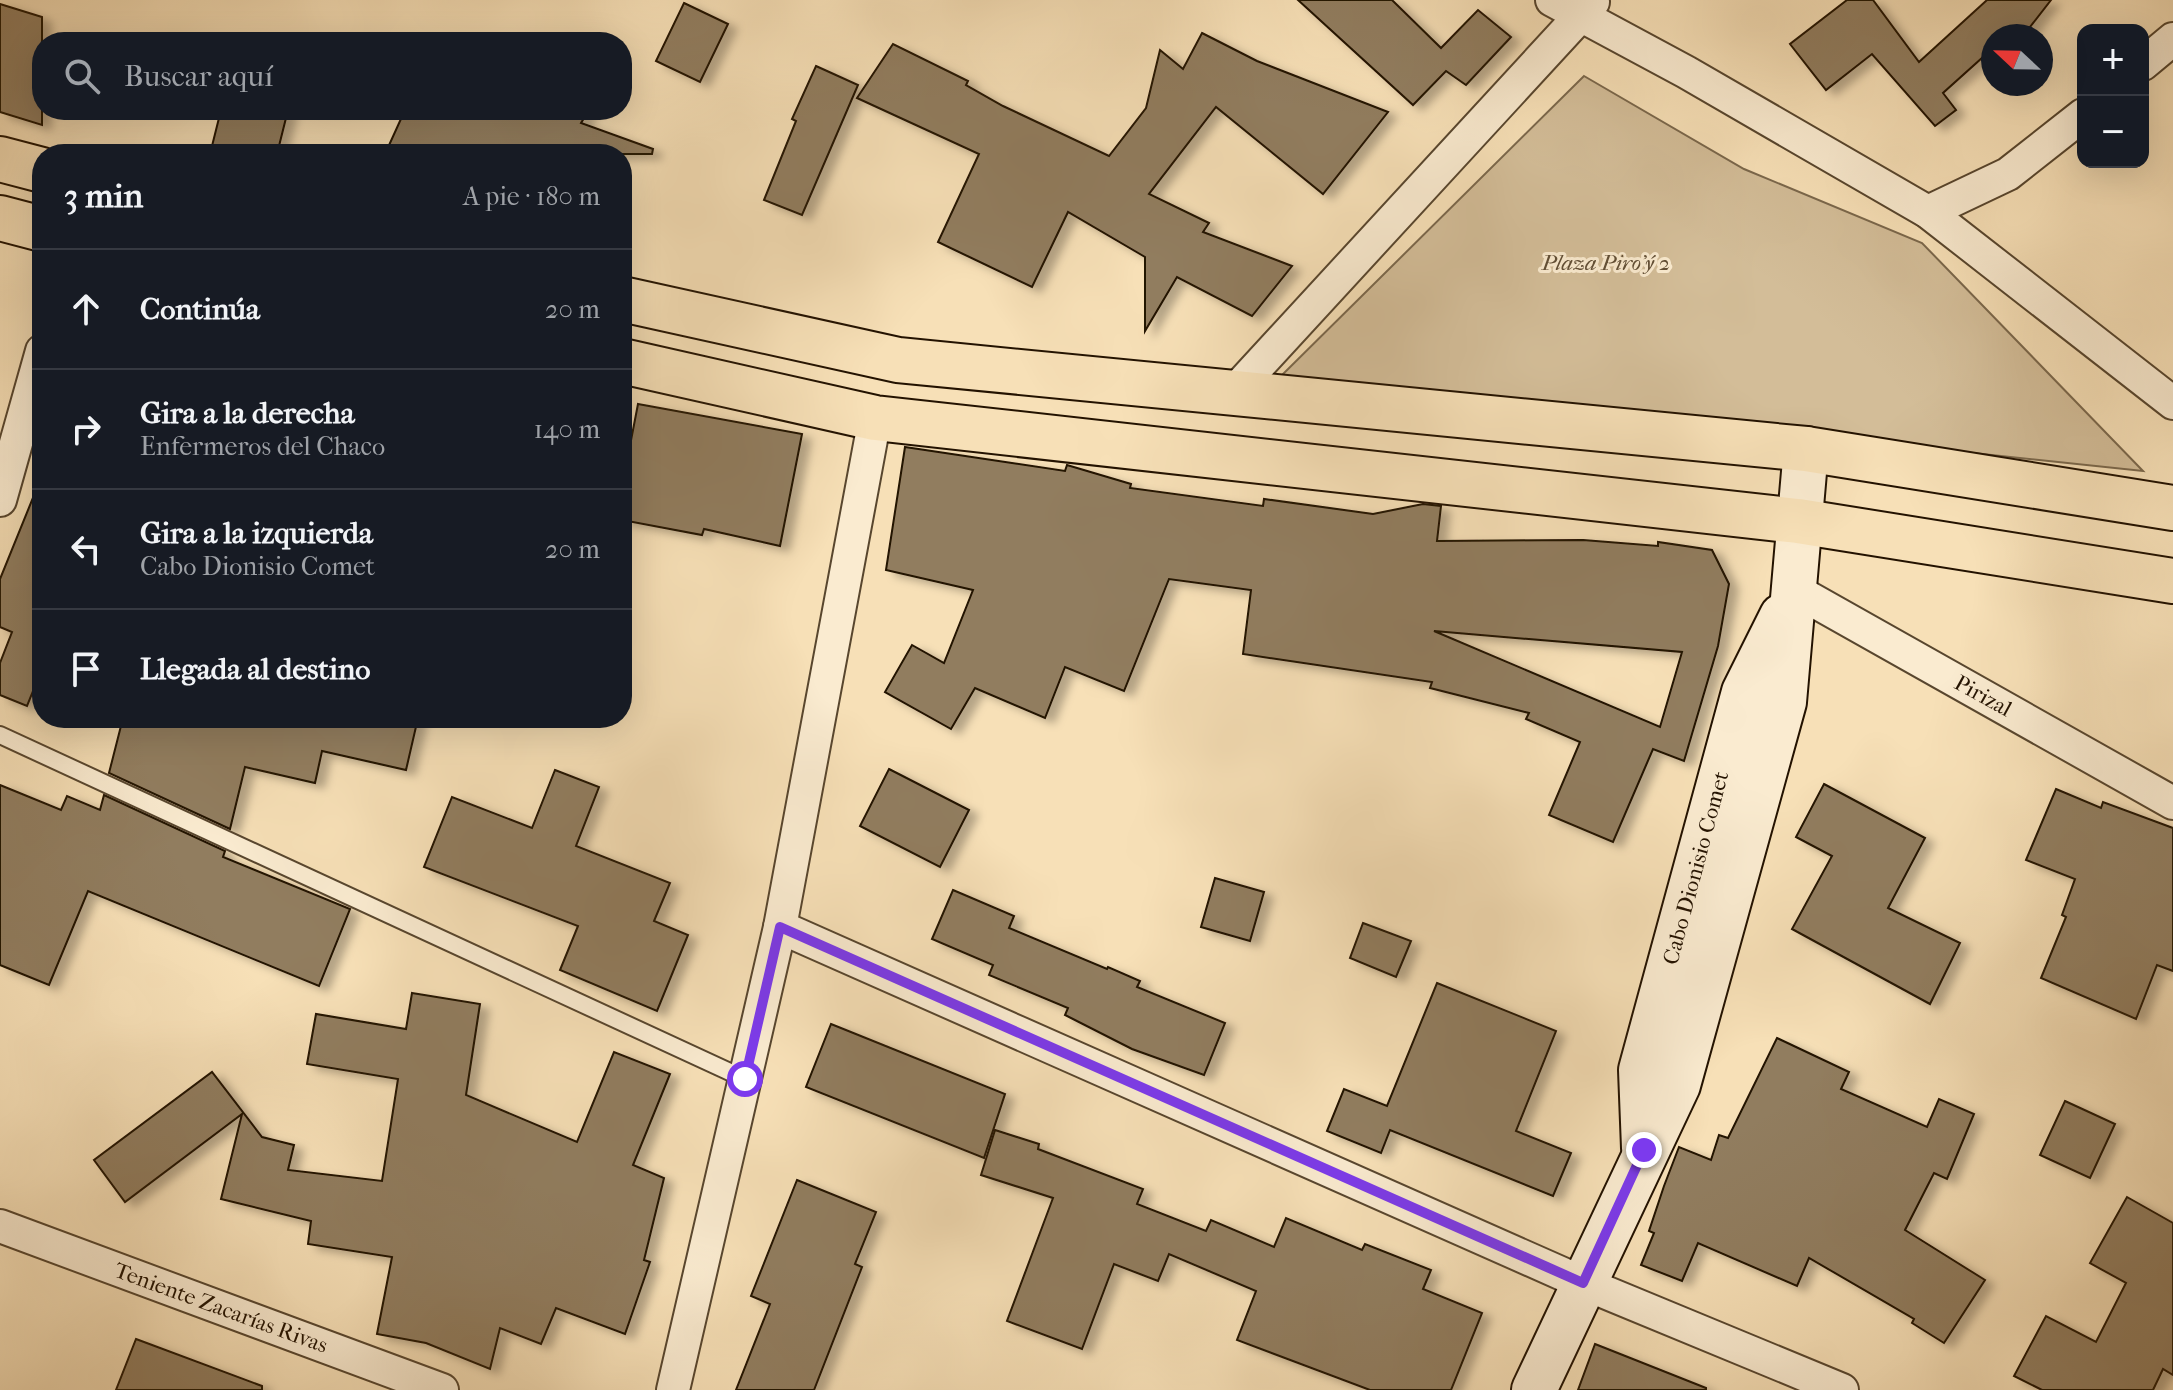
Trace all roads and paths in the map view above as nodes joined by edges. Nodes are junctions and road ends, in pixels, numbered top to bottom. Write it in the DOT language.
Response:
graph roads {
  1 [pos="1576,5"];
  2 [pos="2173,39"];
  3 [pos="2149,59"];
  4 [pos="2077,120"];
  5 [pos="0,159"];
  6 [pos="32,167"];
  7 [pos="1928,212"];
  8 [pos="0,218"];
  9 [pos="32,226"];
  10 [pos="632,301"];
  11 [pos="632,363"];
  12 [pos="32,386"];
  13 [pos="1233,393"];
  14 [pos="2173,403"];
  15 [pos="875,418"];
  16 [pos="1806,449"];
  17 [pos="0,500"];
  18 [pos="2173,508"];
  19 [pos="1798,521"];
  20 [pos="2173,581"];
  21 [pos="1792,593"];
  22 [pos="0,735"];
  23 [pos="2173,803"];
  24 [pos="780,927"];
  25 [pos="745,1079"];
  26 [pos="0,1226"];
  27 [pos="1583,1283"];
  28 [pos="442,1390"];
  29 [pos="673,1390"];
  30 [pos="1534,1390"];
  31 [pos="1842,1390"];
  1 -- 7 [label="street"];
  1 -- 13 [label="street"];
  2 -- 3 [label="street"];
  4 -- 7 [label="street"];
  5 -- 6 [label="highway"];
  7 -- 14 [label="street"];
  8 -- 9 [label="highway"];
  10 -- 13 [label="highway"];
  11 -- 15 [label="highway"];
  12 -- 17 [label="street"];
  13 -- 16 [label="highway"];
  15 -- 19 [label="highway"];
  15 -- 24 [label="street"];
  16 -- 18 [label="highway"];
  16 -- 19 [label="street, Cabo Dionisio Comet"];
  19 -- 20 [label="highway"];
  19 -- 21 [label="street, Cabo Dionisio Comet"];
  21 -- 23 [label="street, Pirizal"];
  21 -- 27 [label="street, Cabo Dionisio Comet"];
  22 -- 25 [label="lane"];
  24 -- 25 [label="street"];
  24 -- 27 [label="street"];
  25 -- 29 [label="street"];
  26 -- 28 [label="street, Teniente Zacarías Rivas"];
  27 -- 30 [label="street, Cabo Dionisio Comet"];
  27 -- 31 [label="street"];
}
